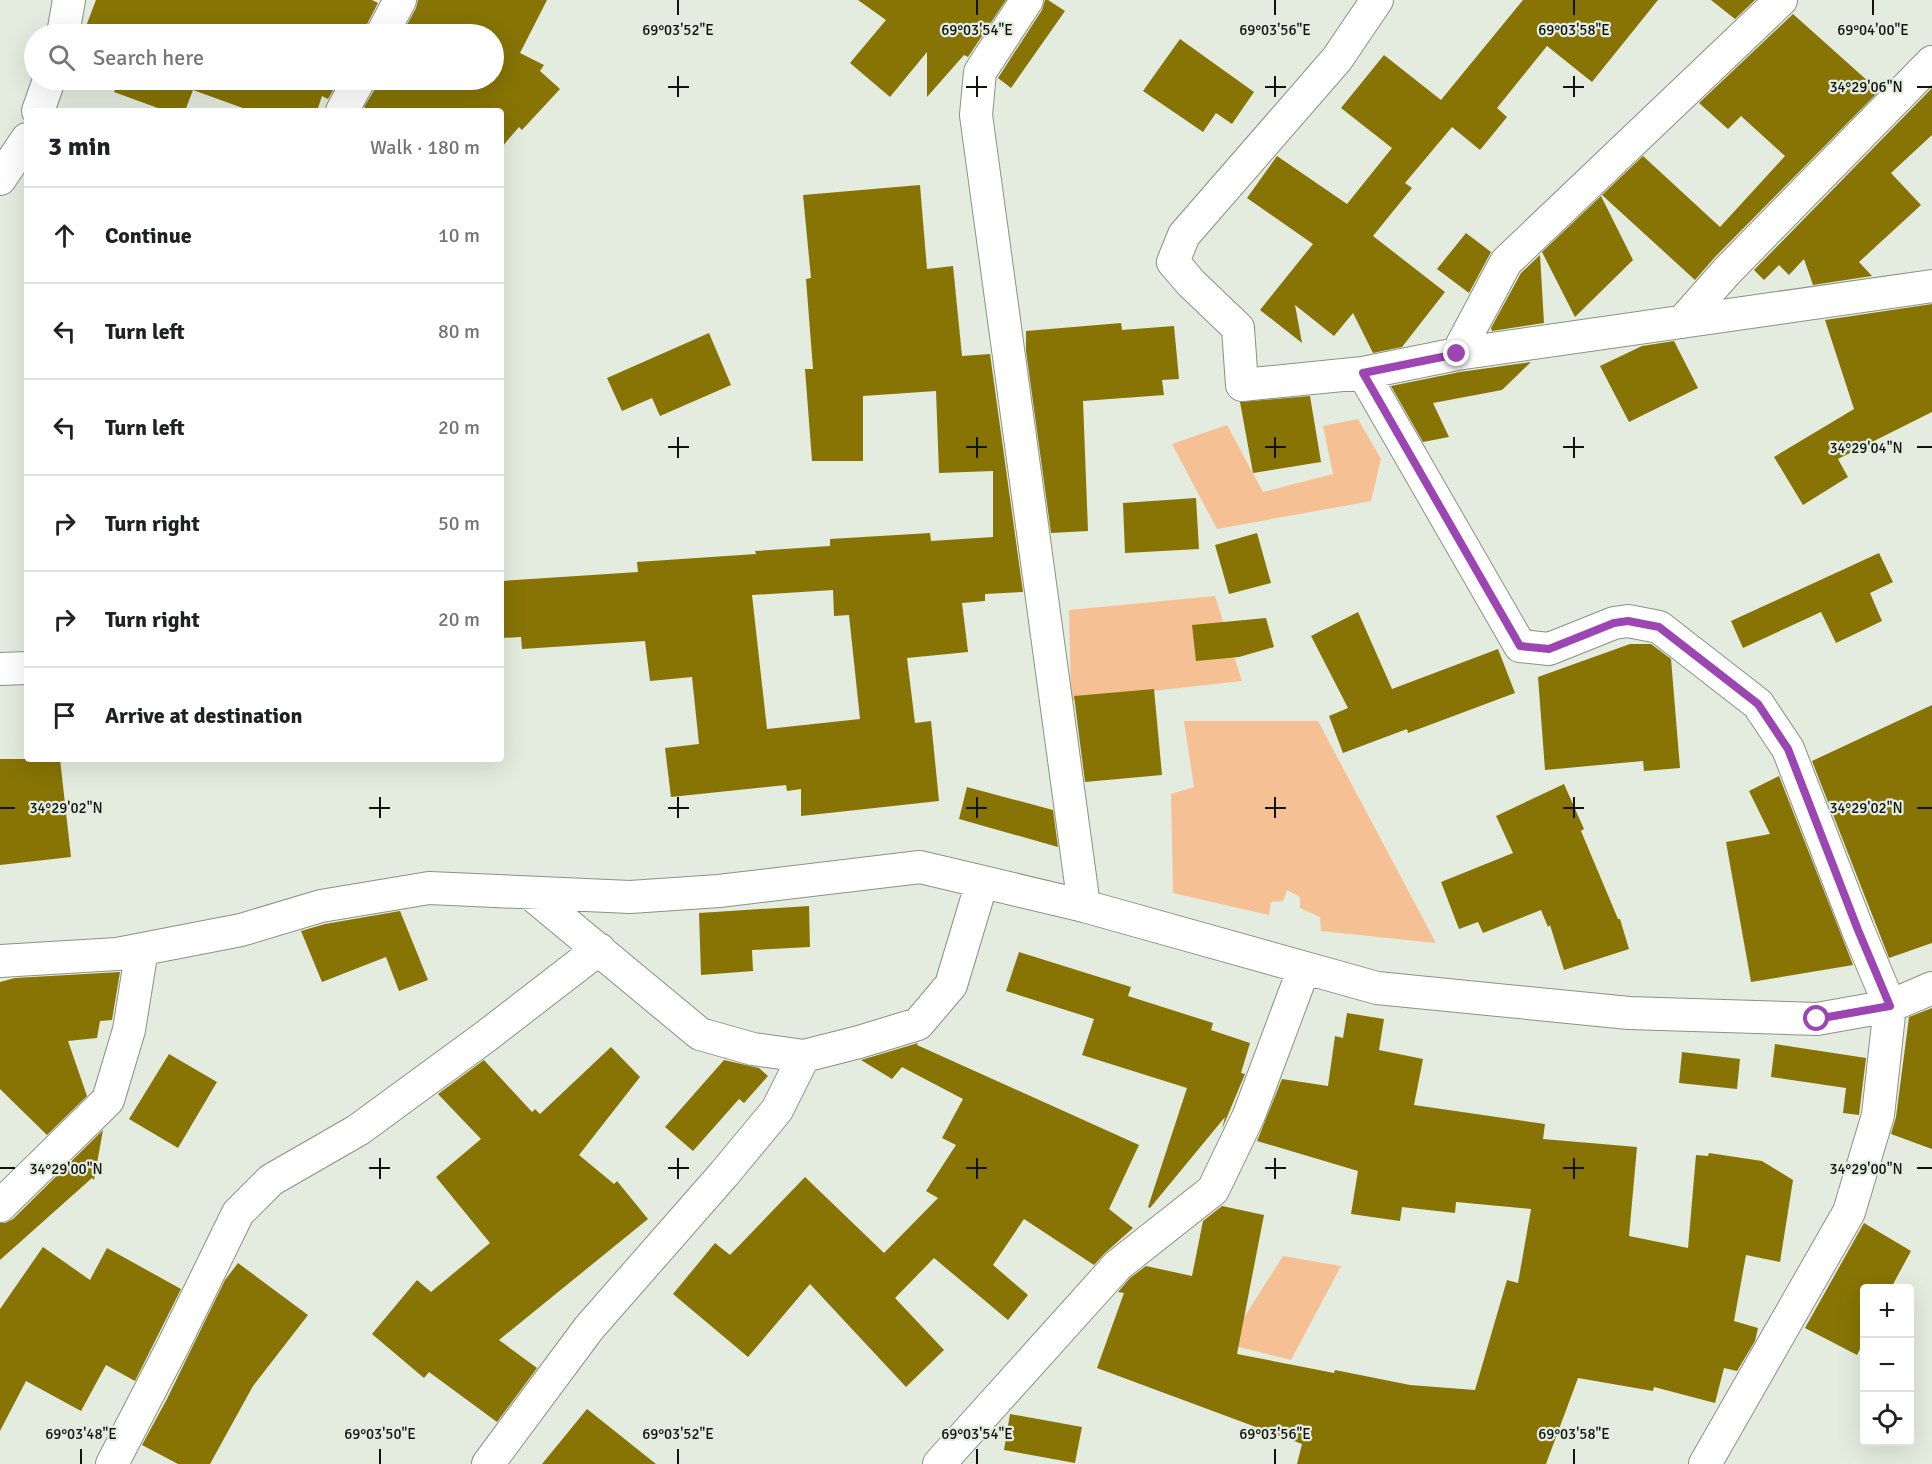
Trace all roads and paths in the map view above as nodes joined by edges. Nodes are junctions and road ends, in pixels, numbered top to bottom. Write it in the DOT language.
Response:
graph roads {
  1 [pos="69,0"];
  2 [pos="400,0"];
  3 [pos="1027,0"];
  4 [pos="1377,0"];
  5 [pos="1781,0"];
  6 [pos="65,24"];
  7 [pos="387,24"];
  8 [pos="1932,62"];
  9 [pos="45,90"];
  10 [pos="353,90"];
  11 [pos="39,108"];
  12 [pos="344,108"];
  13 [pos="24,143"];
  14 [pos="0,179"];
  15 [pos="1932,286"];
  16 [pos="1682,322"];
  17 [pos="1457,354"];
  18 [pos="1363,373"];
  19 [pos="24,668"];
  20 [pos="0,669"];
  21 [pos="982,882"];
  22 [pos="530,893"];
  23 [pos="1084,906"];
  24 [pos="142,949"];
  25 [pos="598,949"];
  26 [pos="0,961"];
  27 [pos="1304,968"];
  28 [pos="1932,988"];
  29 [pos="1890,1006"];
  30 [pos="804,1056"];
  31 [pos="0,1206"];
  32 [pos="112,1464"];
  33 [pos="488,1464"];
  34 [pos="939,1464"];
  35 [pos="1705,1464"];
  1 -- 6 [label="street"];
  2 -- 7 [label="street"];
  3 -- 23 [label="street"];
  4 -- 18 [label="street"];
  5 -- 17 [label="street"];
  8 -- 16 [label="street"];
  9 -- 11 [label="street"];
  10 -- 12 [label="street"];
  13 -- 14 [label="street"];
  15 -- 16 [label="street"];
  16 -- 17 [label="street"];
  17 -- 18 [label="street"];
  18 -- 29 [label="street"];
  19 -- 20 [label="street"];
  21 -- 22 [label="street"];
  21 -- 23 [label="street"];
  21 -- 30 [label="street"];
  22 -- 24 [label="street"];
  22 -- 25 [label="street"];
  23 -- 27 [label="street"];
  24 -- 26 [label="street"];
  24 -- 31 [label="street"];
  25 -- 30 [label="street"];
  25 -- 32 [label="street"];
  27 -- 29 [label="street"];
  27 -- 34 [label="street"];
  28 -- 29 [label="street"];
  29 -- 35 [label="street"];
  30 -- 33 [label="street"];
}
